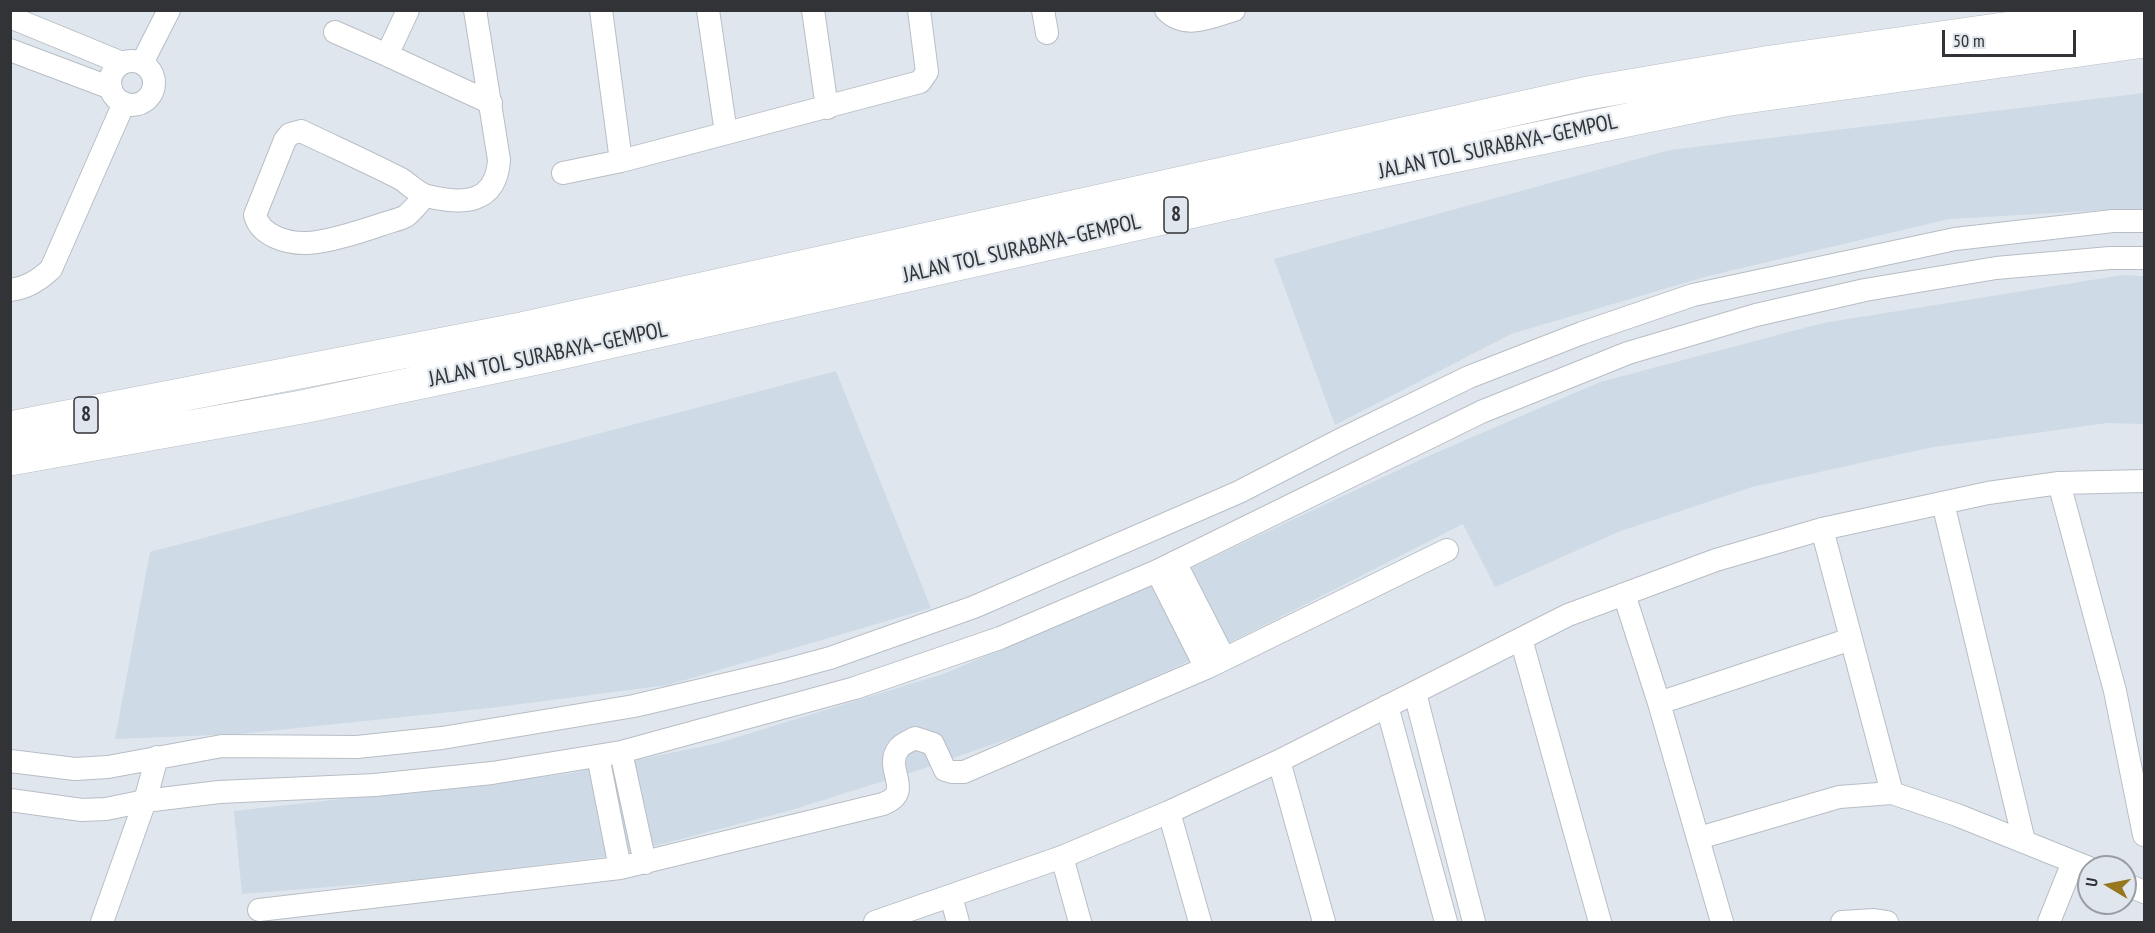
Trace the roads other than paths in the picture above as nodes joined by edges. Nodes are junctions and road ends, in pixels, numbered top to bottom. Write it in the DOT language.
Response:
graph roads {
  1 [pos="169,10"];
  2 [pos="408,10"];
  3 [pos="475,10"];
  4 [pos="601,10"];
  5 [pos="708,10"];
  6 [pos="813,10"];
  7 [pos="919,10"];
  8 [pos="1043,10"];
  9 [pos="1166,10"];
  10 [pos="1234,10"];
  11 [pos="2138,10"];
  12 [pos="10,17"];
  13 [pos="335,32"];
  14 [pos="1047,33"];
  15 [pos="2145,40"];
  16 [pos="10,50"];
  17 [pos="387,55"];
  18 [pos="132,63"];
  19 [pos="118,96"];
  20 [pos="491,103"];
  21 [pos="827,108"];
  22 [pos="726,133"];
  23 [pos="621,161"];
  24 [pos="563,173"];
  25 [pos="425,196"];
  26 [pos="2145,221"];
  27 [pos="2145,258"];
  28 [pos="10,290"];
  29 [pos="10,428"];
  30 [pos="10,459"];
  31 [pos="1277,473"];
  32 [pos="2145,481"];
  33 [pos="2059,483"];
  34 [pos="1239,492"];
  35 [pos="1943,503"];
  36 [pos="1294,504"];
  37 [pos="1254,524"];
  38 [pos="1822,529"];
  39 [pos="1447,550"];
  40 [pos="1166,567"];
  41 [pos="1624,594"];
  42 [pos="1521,639"];
  43 [pos="1851,639"];
  44 [pos="1215,663"];
  45 [pos="1415,693"];
  46 [pos="1659,703"];
  47 [pos="1387,706"];
  48 [pos="621,752"];
  49 [pos="597,756"];
  50 [pos="157,757"];
  51 [pos="10,761"];
  52 [pos="1279,761"];
  53 [pos="1892,793"];
  54 [pos="10,800"];
  55 [pos="145,801"];
  56 [pos="1169,812"];
  57 [pos="2145,835"];
  58 [pos="1699,838"];
  59 [pos="2024,841"];
  60 [pos="1062,857"];
  61 [pos="645,863"];
  62 [pos="2077,863"];
  63 [pos="620,868"];
  64 [pos="2077,872"];
  65 [pos="951,896"];
  66 [pos="259,910"];
  67 [pos="102,922"];
  68 [pos="875,922"];
  69 [pos="958,922"];
  70 [pos="1080,922"];
  71 [pos="1200,922"];
  72 [pos="1324,922"];
  73 [pos="1446,922"];
  74 [pos="1474,922"];
  75 [pos="1600,922"];
  76 [pos="1722,922"];
  77 [pos="1842,922"];
  78 [pos="1887,922"];
  79 [pos="2049,922"];
  1 -- 18 [label="street"];
  2 -- 17 [label="street"];
  3 -- 20 [label="street"];
  4 -- 23 [label="street"];
  5 -- 22 [label="street"];
  6 -- 21 [label="street"];
  7 -- 21 [label="street"];
  8 -- 14 [label="street"];
  9 -- 10 [label="street"];
  11 -- 29 [label="highway, JALAN TOL SURABAYA–GEMPOL / 8"];
  12 -- 18 [label="street"];
  13 -- 17 [label="street"];
  15 -- 30 [label="highway, JALAN TOL SURABAYA–GEMPOL / 8"];
  16 -- 19 [label="street"];
  17 -- 20 [label="street"];
  18 -- 19 [label="street"];
  18 -- 19 [label="street"];
  19 -- 28 [label="street"];
  20 -- 25 [label="street"];
  21 -- 22 [label="street"];
  22 -- 23 [label="street"];
  23 -- 24 [label="street"];
  25 -- 25 [label="street"];
  26 -- 31 [label="street"];
  27 -- 36 [label="street"];
  31 -- 34 [label="street"];
  31 -- 36 [label="street"];
  32 -- 33 [label="street"];
  33 -- 35 [label="street"];
  33 -- 57 [label="street"];
  34 -- 37 [label="street"];
  34 -- 50 [label="street"];
  35 -- 38 [label="street"];
  35 -- 59 [label="street"];
  36 -- 37 [label="street"];
  37 -- 40 [label="street"];
  38 -- 41 [label="street"];
  38 -- 43 [label="street"];
  39 -- 44 [label="street"];
  40 -- 44 [label="street"];
  40 -- 48 [label="street"];
  41 -- 42 [label="street"];
  41 -- 46 [label="street"];
  42 -- 45 [label="street"];
  42 -- 75 [label="street"];
  43 -- 46 [label="street"];
  43 -- 53 [label="street"];
  44 -- 61 [label="street"];
  45 -- 47 [label="street"];
  45 -- 74 [label="street"];
  46 -- 58 [label="street"];
  47 -- 52 [label="street"];
  47 -- 73 [label="street"];
  48 -- 49 [label="street"];
  48 -- 61 [label="street"];
  49 -- 55 [label="street"];
  49 -- 63 [label="street"];
  50 -- 51 [label="street"];
  50 -- 55 [label="street"];
  52 -- 56 [label="street"];
  52 -- 72 [label="street"];
  53 -- 58 [label="street"];
  53 -- 59 [label="street"];
  54 -- 55 [label="street"];
  55 -- 67 [label="street"];
  56 -- 60 [label="street"];
  56 -- 71 [label="street"];
  58 -- 76 [label="street"];
  59 -- 62 [label="street"];
  60 -- 65 [label="street"];
  60 -- 70 [label="street"];
  61 -- 63 [label="street"];
  63 -- 66 [label="street"];
  64 -- 79 [label="street"];
  65 -- 68 [label="street"];
  65 -- 69 [label="street"];
  77 -- 78 [label="street"];
}
